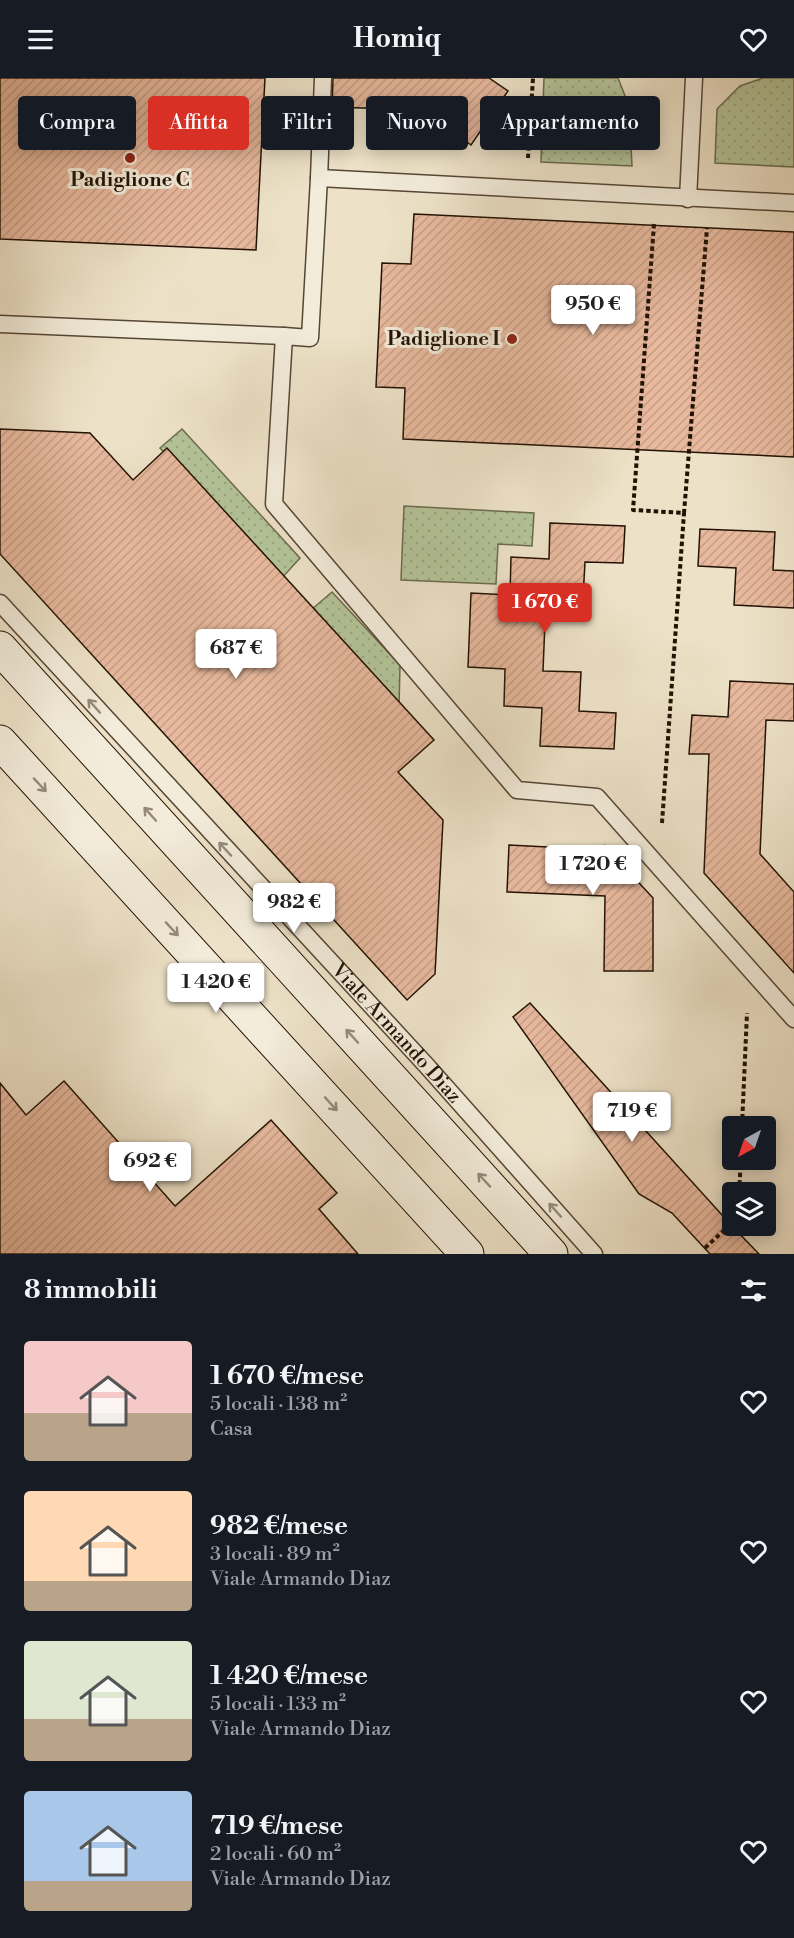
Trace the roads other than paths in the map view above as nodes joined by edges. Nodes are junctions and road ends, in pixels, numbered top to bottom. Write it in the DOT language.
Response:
graph roads {
  1 [pos="323,78"];
  2 [pos="694,78"];
  3 [pos="319,178"];
  4 [pos="688,199"];
  5 [pos="794,203"];
  6 [pos="0,324"];
  7 [pos="284,336"];
  8 [pos="0,603"];
  9 [pos="0,648"];
  10 [pos="0,742"];
  11 [pos="794,1019"];
  12 [pos="467,1254"];
  13 [pos="551,1254"];
  14 [pos="594,1254"];
  1 -- 3 [label="lane"];
  2 -- 4 [label="lane"];
  3 -- 4 [label="lane"];
  3 -- 7 [label="lane"];
  4 -- 5 [label="lane"];
  6 -- 7 [label="lane"];
  7 -- 11 [label="lane"];
  14 -- 8 [label="lane, Viale Armando Diaz, one-way"];
  13 -- 9 [label="main road, Viale Armando Diaz, one-way"];
  10 -- 12 [label="main road, one-way"];
}
